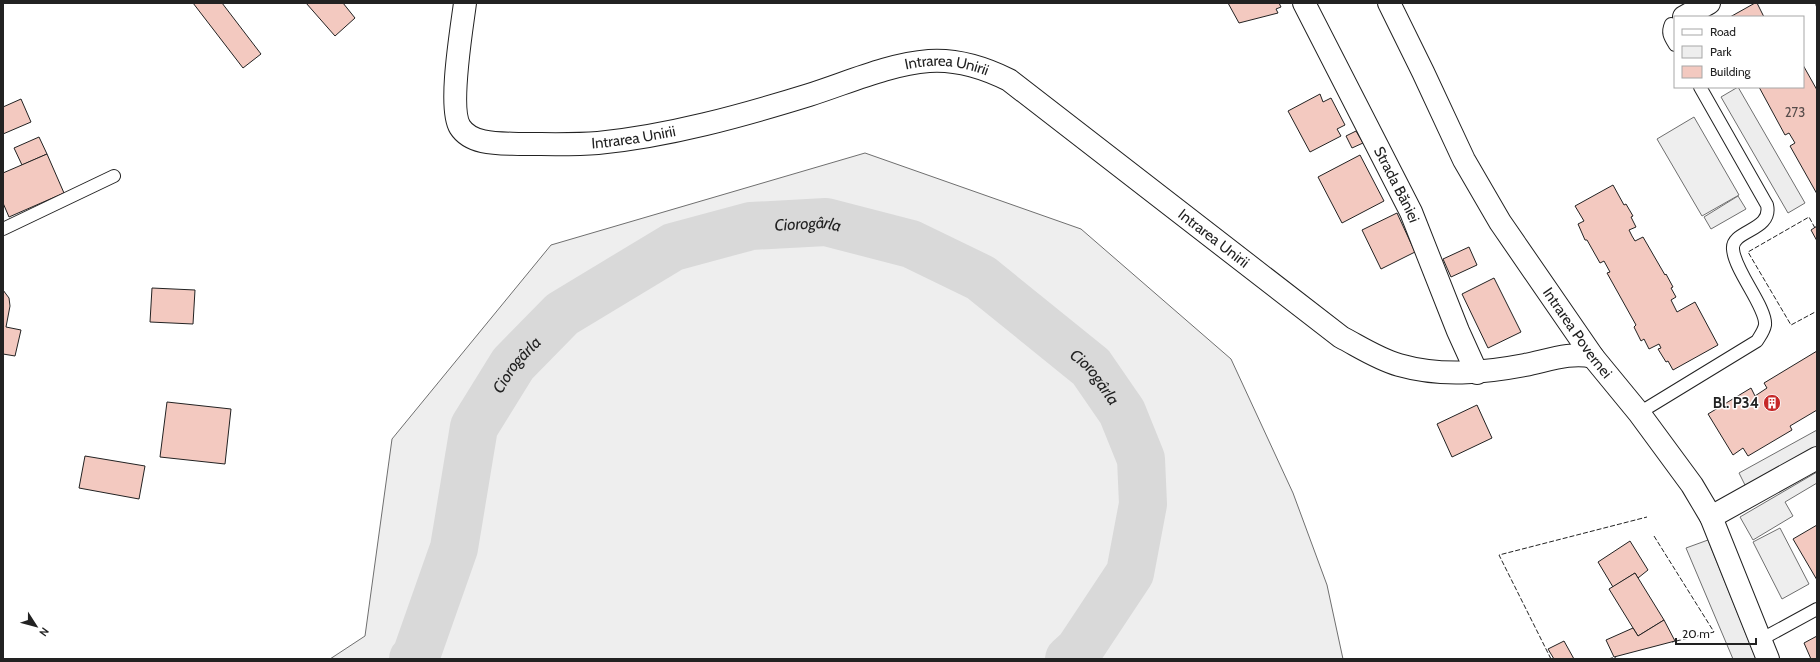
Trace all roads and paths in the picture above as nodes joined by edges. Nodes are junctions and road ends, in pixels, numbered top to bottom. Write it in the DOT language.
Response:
graph roads {
  1 [pos="465,3"];
  2 [pos="1304,3"];
  3 [pos="1389,3"];
  4 [pos="1709,3"];
  5 [pos="1816,3"];
  6 [pos="1817,6"];
  7 [pos="1686,16"];
  8 [pos="1674,24"];
  9 [pos="1674,43"];
  10 [pos="1701,88"];
  11 [pos="114,176"];
  12 [pos="3,229"];
  13 [pos="1593,357"];
  14 [pos="1477,373"];
  15 [pos="1639,413"];
  16 [pos="1817,458"];
  17 [pos="1712,517"];
  18 [pos="1817,609"];
  19 [pos="1764,649"];
  1 -- 14 [label="street, Intrarea Unirii"];
  2 -- 14 [label="street, Strada Băniei"];
  3 -- 13 [label="street, Intrarea Povernei"];
  4 -- 7 [label="street"];
  5 -- 6 [label="path"];
  8 -- 9 [label="lane"];
  10 -- 15 [label="lane"];
  11 -- 12 [label="lane"];
  13 -- 14 [label="street, Intrarea Unirii"];
  13 -- 15 [label="street, Intrarea Povernei"];
  15 -- 17 [label="street, Intrarea Povernei"];
  16 -- 17 [label="street"];
  17 -- 19 [label="street, Intrarea Povernei"];
  18 -- 19 [label="lane"];
}
